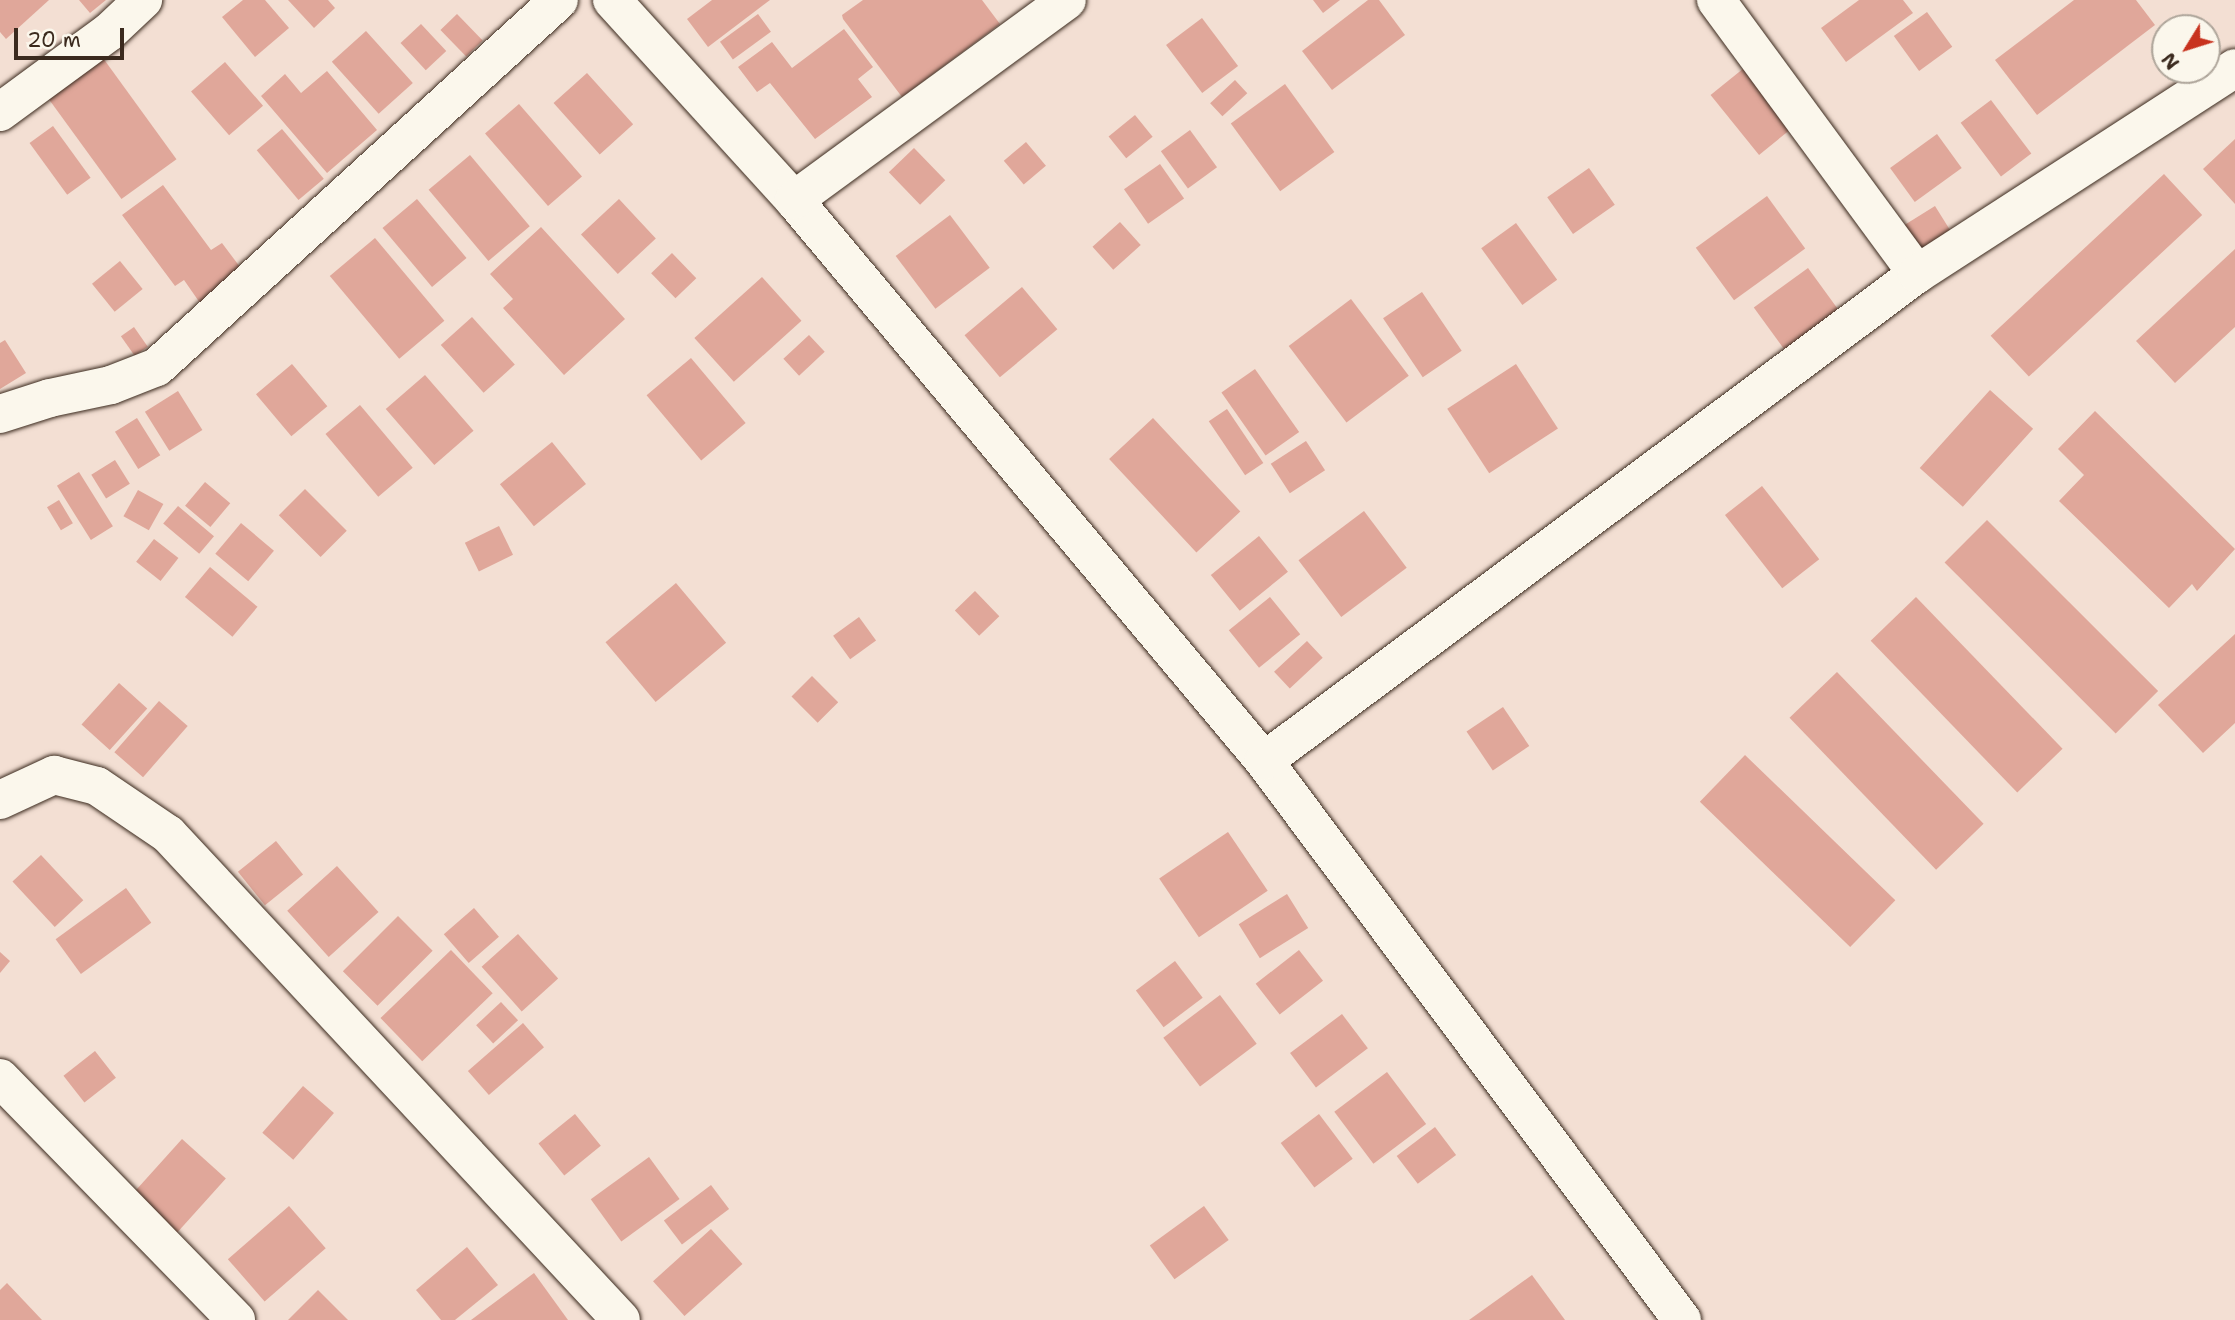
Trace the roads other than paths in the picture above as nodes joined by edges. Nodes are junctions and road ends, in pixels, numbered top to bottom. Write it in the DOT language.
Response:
graph roads {
  1 [pos="143,0"];
  2 [pos="559,0"];
  3 [pos="612,0"];
  4 [pos="1067,0"];
  5 [pos="1716,0"];
  6 [pos="2235,68"];
  7 [pos="0,113"];
  8 [pos="794,200"];
  9 [pos="1917,274"];
  10 [pos="0,414"];
  11 [pos="1264,761"];
  12 [pos="0,800"];
  13 [pos="0,1078"];
  14 [pos="236,1320"];
  15 [pos="621,1320"];
  16 [pos="1682,1320"];
  1 -- 7 [label="street"];
  2 -- 10 [label="street"];
  3 -- 8 [label="street"];
  4 -- 8 [label="street"];
  5 -- 9 [label="street"];
  6 -- 9 [label="street"];
  8 -- 11 [label="street"];
  9 -- 11 [label="street"];
  11 -- 16 [label="street"];
  12 -- 15 [label="street"];
  13 -- 14 [label="street"];
}
